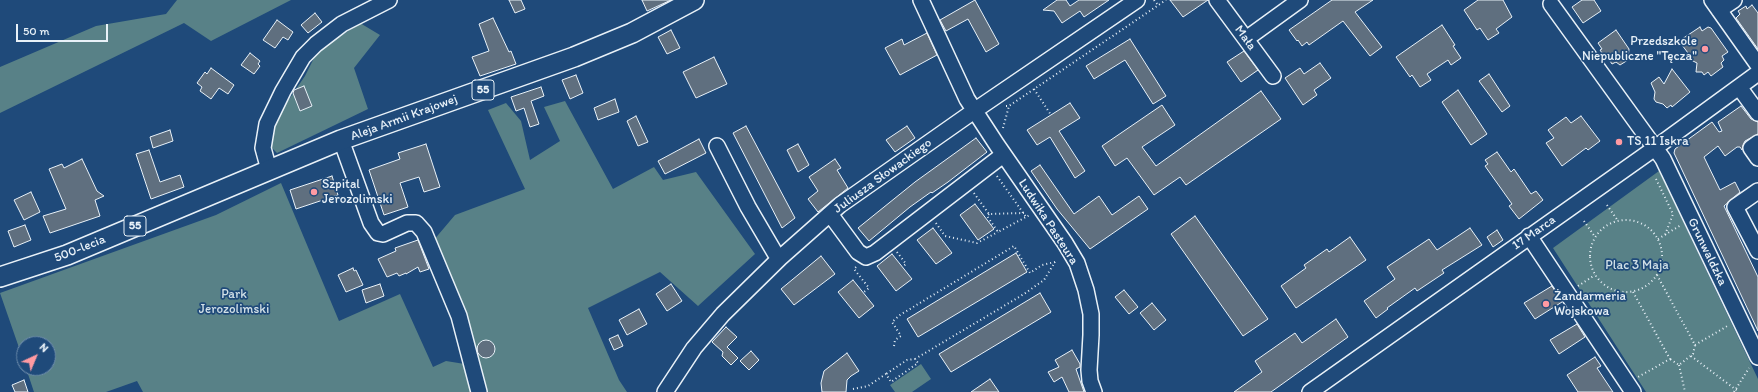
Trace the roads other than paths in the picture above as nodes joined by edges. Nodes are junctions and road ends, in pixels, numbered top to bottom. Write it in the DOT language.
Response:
graph roads {
  1 [pos="389,0"];
  2 [pos="694,0"];
  3 [pos="921,0"];
  4 [pos="1137,0"];
  5 [pos="1217,0"];
  6 [pos="1300,0"];
  7 [pos="1734,0"];
  8 [pos="1551,4"];
  9 [pos="1715,5"];
  10 [pos="1246,39"];
  11 [pos="1758,65"];
  12 [pos="1758,73"];
  13 [pos="1273,76"];
  14 [pos="1739,87"];
  15 [pos="974,111"];
  16 [pos="1758,114"];
  17 [pos="341,140"];
  18 [pos="1758,143"];
  19 [pos="717,146"];
  20 [pos="1655,148"];
  21 [pos="1000,150"];
  22 [pos="1758,158"];
  23 [pos="269,170"];
  24 [pos="1758,191"];
  25 [pos="830,214"];
  26 [pos="1529,236"];
  27 [pos="1758,251"];
  28 [pos="780,258"];
  29 [pos="0,277"];
  30 [pos="1755,361"];
  31 [pos="1633,386"];
  32 [pos="479,392"];
  33 [pos="665,392"];
  34 [pos="1094,392"];
  35 [pos="1310,392"];
  1 -- 23 [label="street"];
  2 -- 17 [label="main road, Aleja Armii Krajowej / 55"];
  3 -- 15 [label="street, Ludwika Pasteura"];
  4 -- 15 [label="street, Juliusza Słowackiego"];
  5 -- 10 [label="street, Mała"];
  6 -- 10 [label="street"];
  7 -- 9 [label="street"];
  8 -- 20 [label="street, Grunwaldzka"];
  9 -- 11 [label="street"];
  10 -- 13 [label="street, Mała"];
  12 -- 14 [label="street, 17 Marca"];
  14 -- 16 [label="street"];
  14 -- 20 [label="street, 17 Marca"];
  15 -- 21 [label="street, Ludwika Pasteura"];
  15 -- 25 [label="street, Juliusza Słowackiego"];
  17 -- 23 [label="main road, Aleja Armii Krajowej / 55"];
  17 -- 32 [label="street"];
  18 -- 22 [label="street"];
  19 -- 28 [label="street"];
  20 -- 26 [label="street, 17 Marca"];
  20 -- 30 [label="street, Grunwaldzka"];
  21 -- 25 [label="street"];
  21 -- 34 [label="street, Ludwika Pasteura"];
  23 -- 29 [label="main road, 500-lecia / 55"];
  24 -- 27 [label="street"];
  25 -- 28 [label="street, Juliusza Słowackiego"];
  26 -- 31 [label="street"];
  26 -- 35 [label="street, 17 Marca"];
  28 -- 33 [label="street, Juliusza Słowackiego"];
}
